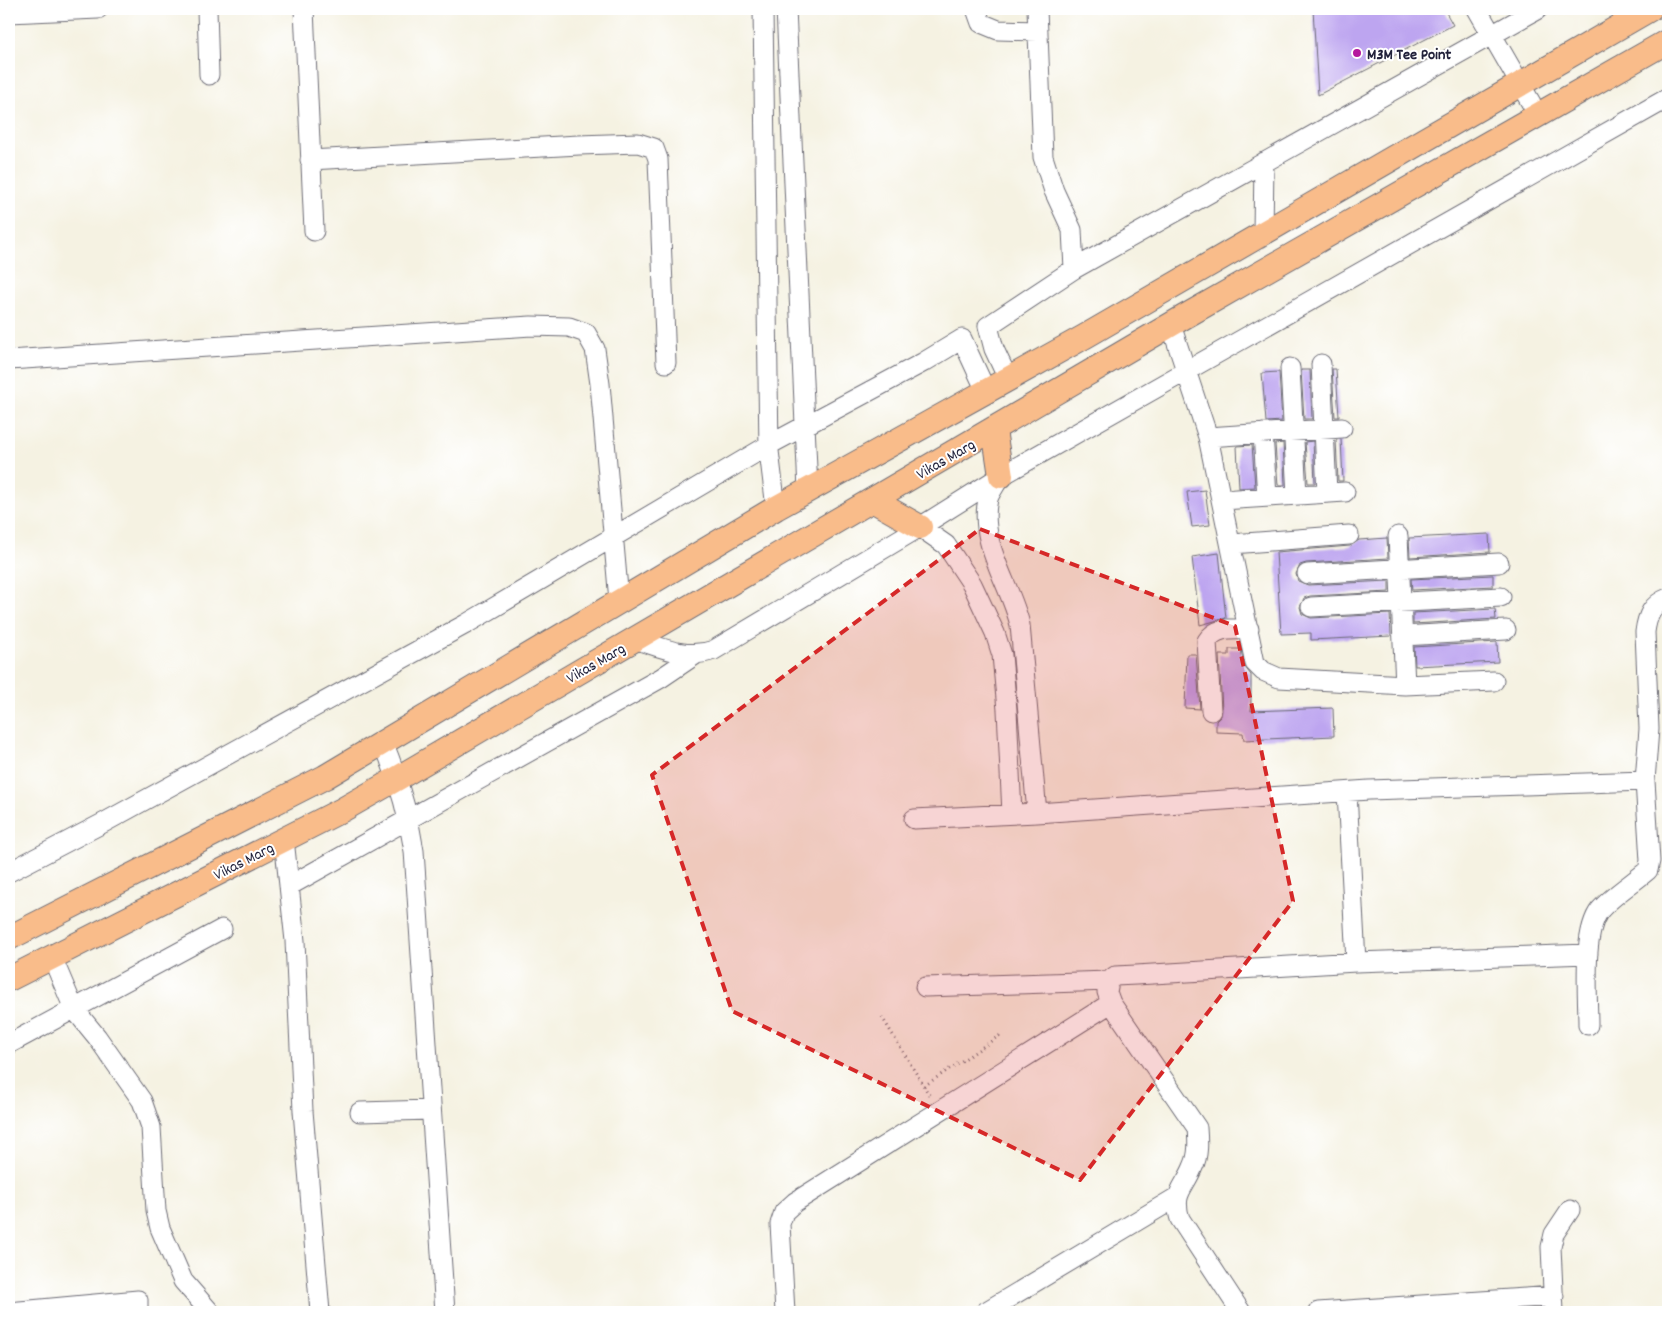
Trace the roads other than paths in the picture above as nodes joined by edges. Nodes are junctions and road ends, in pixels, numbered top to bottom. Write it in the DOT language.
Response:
graph roads {
  1 [pos="98,9"];
  2 [pos="207,9"];
  3 [pos="304,9"];
  4 [pos="763,9"];
  5 [pos="786,9"];
  6 [pos="976,9"];
  7 [pos="1037,9"];
  8 [pos="1476,9"];
  9 [pos="1538,9"];
  10 [pos="1650,9"];
  11 [pos="9,13"];
  12 [pos="1038,31"];
  13 [pos="1492,35"];
  14 [pos="1668,41"];
  15 [pos="209,74"];
  16 [pos="1520,83"];
  17 [pos="1668,98"];
  18 [pos="1538,115"];
  19 [pos="310,160"];
  20 [pos="1264,162"];
  21 [pos="314,231"];
  22 [pos="1263,232"];
  23 [pos="1074,269"];
  24 [pos="1171,325"];
  25 [pos="988,326"];
  26 [pos="962,339"];
  27 [pos="9,360"];
  28 [pos="666,363"];
  29 [pos="1321,364"];
  30 [pos="1290,368"];
  31 [pos="1186,372"];
  32 [pos="1008,379"];
  33 [pos="986,391"];
  34 [pos="805,426"];
  35 [pos="1333,428"];
  36 [pos="994,430"];
  37 [pos="1294,431"];
  38 [pos="1263,433"];
  39 [pos="1208,437"];
  40 [pos="769,445"];
  41 [pos="1001,476"];
  42 [pos="808,490"];
  43 [pos="1297,495"];
  44 [pos="1267,497"];
  45 [pos="1222,500"];
  46 [pos="874,501"];
  47 [pos="776,508"];
  48 [pos="920,527"];
  49 [pos="1349,535"];
  50 [pos="1398,536"];
  51 [pos="612,538"];
  52 [pos="1232,544"];
  53 [pos="1499,563"];
  54 [pos="1399,568"];
  55 [pos="1307,574"];
  56 [pos="1007,586"];
  57 [pos="1501,598"];
  58 [pos="1668,598"];
  59 [pos="620,601"];
  60 [pos="980,601"];
  61 [pos="1401,603"];
  62 [pos="1311,607"];
  63 [pos="1249,629"];
  64 [pos="1506,630"];
  65 [pos="1403,636"];
  66 [pos="634,639"];
  67 [pos="695,655"];
  68 [pos="1494,681"];
  69 [pos="1405,685"];
  70 [pos="1211,710"];
  71 [pos="383,742"];
  72 [pos="398,778"];
  73 [pos="1645,781"];
  74 [pos="1347,792"];
  75 [pos="1037,813"];
  76 [pos="1012,814"];
  77 [pos="914,819"];
  78 [pos="410,820"];
  79 [pos="284,840"];
  80 [pos="9,872"];
  81 [pos="289,886"];
  82 [pos="222,929"];
  83 [pos="9,938"];
  84 [pos="1588,954"];
  85 [pos="52,957"];
  86 [pos="1356,962"];
  87 [pos="9,979"];
  88 [pos="1109,981"];
  89 [pos="925,987"];
  90 [pos="1111,1003"];
  91 [pos="74,1009"];
  92 [pos="1588,1025"];
  93 [pos="9,1044"];
  94 [pos="431,1110"];
  95 [pos="360,1112"];
  96 [pos="1177,1197"];
  97 [pos="1570,1210"];
  98 [pos="1554,1304"];
  99 [pos="9,1312"];
  100 [pos="138,1312"];
  101 [pos="210,1312"];
  102 [pos="320,1312"];
  103 [pos="445,1312"];
  104 [pos="785,1312"];
  105 [pos="984,1312"];
  106 [pos="1241,1312"];
  107 [pos="1318,1312"];
  1 -- 11 [label="street"];
  2 -- 15 [label="street"];
  3 -- 19 [label="street"];
  4 -- 40 [label="street"];
  5 -- 34 [label="street"];
  6 -- 12 [label="street"];
  7 -- 12 [label="street"];
  8 -- 13 [label="street"];
  9 -- 13 [label="street"];
  10 -- 16 [label="main road"];
  12 -- 23 [label="street"];
  13 -- 16 [label="street"];
  13 -- 20 [label="street"];
  14 -- 18 [label="main road, Vikas Marg"];
  16 -- 18 [label="street"];
  16 -- 22 [label="main road"];
  17 -- 31 [label="street"];
  18 -- 24 [label="main road, Vikas Marg"];
  19 -- 21 [label="street"];
  19 -- 28 [label="street"];
  20 -- 22 [label="street"];
  20 -- 23 [label="street"];
  22 -- 32 [label="main road"];
  23 -- 25 [label="street"];
  24 -- 31 [label="street"];
  24 -- 36 [label="main road, Vikas Marg"];
  25 -- 26 [label="street"];
  25 -- 32 [label="street"];
  26 -- 33 [label="street"];
  26 -- 34 [label="street"];
  27 -- 51 [label="street"];
  29 -- 35 [label="street"];
  30 -- 37 [label="street"];
  31 -- 39 [label="street"];
  31 -- 41 [label="street"];
  32 -- 33 [label="main road"];
  33 -- 42 [label="main road"];
  34 -- 40 [label="street"];
  34 -- 42 [label="street"];
  35 -- 37 [label="street"];
  35 -- 43 [label="street"];
  36 -- 41 [label="main road"];
  36 -- 46 [label="main road, Vikas Marg"];
  37 -- 38 [label="street"];
  37 -- 43 [label="street"];
  38 -- 39 [label="street"];
  38 -- 44 [label="street"];
  39 -- 45 [label="street"];
  40 -- 47 [label="street"];
  40 -- 51 [label="street"];
  41 -- 48 [label="street"];
  41 -- 56 [label="street"];
  42 -- 47 [label="main road"];
  43 -- 44 [label="street"];
  44 -- 45 [label="street"];
  45 -- 52 [label="street"];
  46 -- 48 [label="main road"];
  46 -- 66 [label="main road, Vikas Marg"];
  47 -- 59 [label="main road"];
  48 -- 60 [label="street"];
  48 -- 67 [label="street"];
  49 -- 52 [label="street"];
  50 -- 54 [label="street"];
  51 -- 59 [label="street"];
  51 -- 80 [label="street"];
  52 -- 63 [label="street"];
  53 -- 54 [label="street"];
  54 -- 55 [label="street"];
  54 -- 61 [label="street"];
  56 -- 60 [label="street"];
  56 -- 75 [label="street"];
  57 -- 61 [label="street"];
  58 -- 73 [label="street"];
  59 -- 71 [label="main road"];
  60 -- 76 [label="street"];
  61 -- 62 [label="street"];
  61 -- 65 [label="street"];
  63 -- 69 [label="street"];
  63 -- 70 [label="street"];
  64 -- 65 [label="street"];
  65 -- 69 [label="street"];
  66 -- 67 [label="street"];
  66 -- 72 [label="main road, Vikas Marg"];
  67 -- 78 [label="street"];
  68 -- 69 [label="street"];
  71 -- 72 [label="street"];
  71 -- 83 [label="main road"];
  72 -- 78 [label="street"];
  72 -- 79 [label="main road, Vikas Marg"];
  73 -- 74 [label="street"];
  73 -- 84 [label="street"];
  74 -- 75 [label="street"];
  74 -- 86 [label="street"];
  75 -- 76 [label="street"];
  76 -- 77 [label="street"];
  78 -- 81 [label="street"];
  78 -- 94 [label="street"];
  79 -- 81 [label="street"];
  79 -- 85 [label="main road, Vikas Marg"];
  81 -- 102 [label="street"];
  82 -- 91 [label="street"];
  84 -- 86 [label="street"];
  84 -- 92 [label="street"];
  85 -- 87 [label="main road, Vikas Marg"];
  85 -- 91 [label="street"];
  86 -- 88 [label="street"];
  88 -- 89 [label="street"];
  88 -- 90 [label="street"];
  90 -- 96 [label="street"];
  90 -- 104 [label="street"];
  91 -- 93 [label="street"];
  91 -- 101 [label="street"];
  94 -- 95 [label="street"];
  94 -- 103 [label="street"];
  96 -- 105 [label="street"];
  96 -- 106 [label="street"];
  97 -- 98 [label="street"];
  98 -- 107 [label="street"];
  99 -- 100 [label="street"];
}
